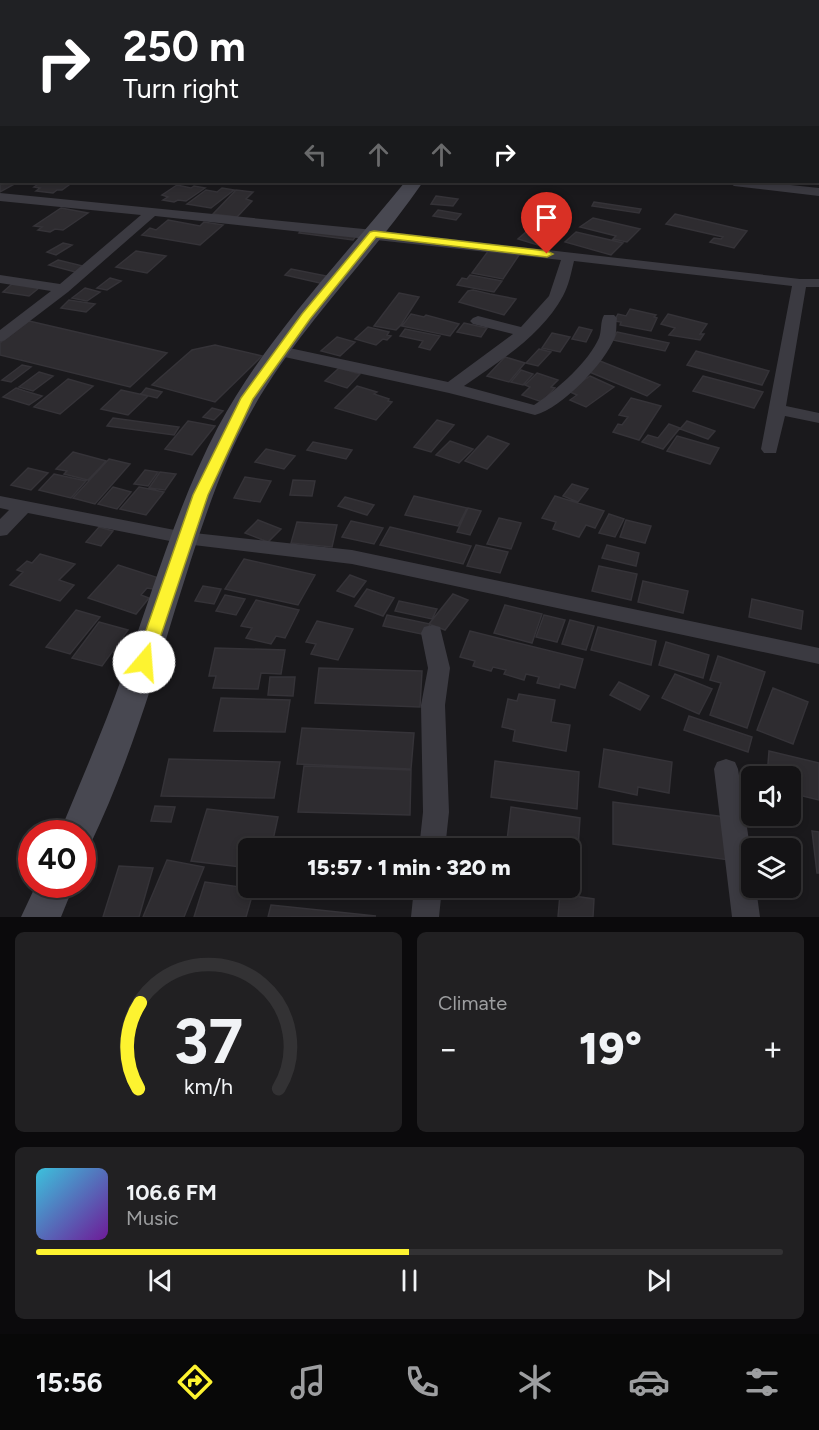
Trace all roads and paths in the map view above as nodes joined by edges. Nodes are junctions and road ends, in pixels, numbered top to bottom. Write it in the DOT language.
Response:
graph roads {
  1 [pos="413,183"];
  2 [pos="742,183"];
  3 [pos="819,192"];
  4 [pos="0,197"];
  5 [pos="152,212"];
  6 [pos="374,234"];
  7 [pos="569,256"];
  8 [pos="0,279"];
  9 [pos="800,283"];
  10 [pos="819,283"];
  11 [pos="63,289"];
  12 [pos="609,318"];
  13 [pos="478,321"];
  14 [pos="524,332"];
  15 [pos="0,337"];
  16 [pos="280,351"];
  17 [pos="451,388"];
  18 [pos="777,409"];
  19 [pos="819,418"];
  20 [pos="770,449"];
  21 [pos="0,502"];
  22 [pos="23,507"];
  23 [pos="0,530"];
  24 [pos="185,538"];
  25 [pos="432,633"];
  26 [pos="819,656"];
  27 [pos="726,769"];
  28 [pos="83,820"];
  29 [pos="433,838"];
  30 [pos="49,898"];
  31 [pos="427,898"];
  32 [pos="41,917"];
  33 [pos="425,917"];
  34 [pos="746,917"];
  1 -- 6 [label="street"];
  2 -- 3 [label="street"];
  4 -- 5 [label="street"];
  5 -- 6 [label="street"];
  5 -- 11 [label="street"];
  6 -- 7 [label="street"];
  6 -- 16 [label="street"];
  7 -- 9 [label="street"];
  7 -- 14 [label="street"];
  8 -- 11 [label="street"];
  9 -- 10 [label="street"];
  9 -- 18 [label="street"];
  11 -- 15 [label="street"];
  12 -- 17 [label="street"];
  13 -- 14 [label="street"];
  14 -- 17 [label="street"];
  16 -- 17 [label="street"];
  16 -- 24 [label="street"];
  18 -- 19 [label="street"];
  18 -- 20 [label="street"];
  21 -- 22 [label="street"];
  22 -- 23 [label="street"];
  22 -- 24 [label="street"];
  24 -- 26 [label="street"];
  24 -- 28 [label="street"];
  25 -- 29 [label="street"];
  27 -- 34 [label="street"];
  30 -- 32 [label="street"];
  31 -- 33 [label="street"];
}
